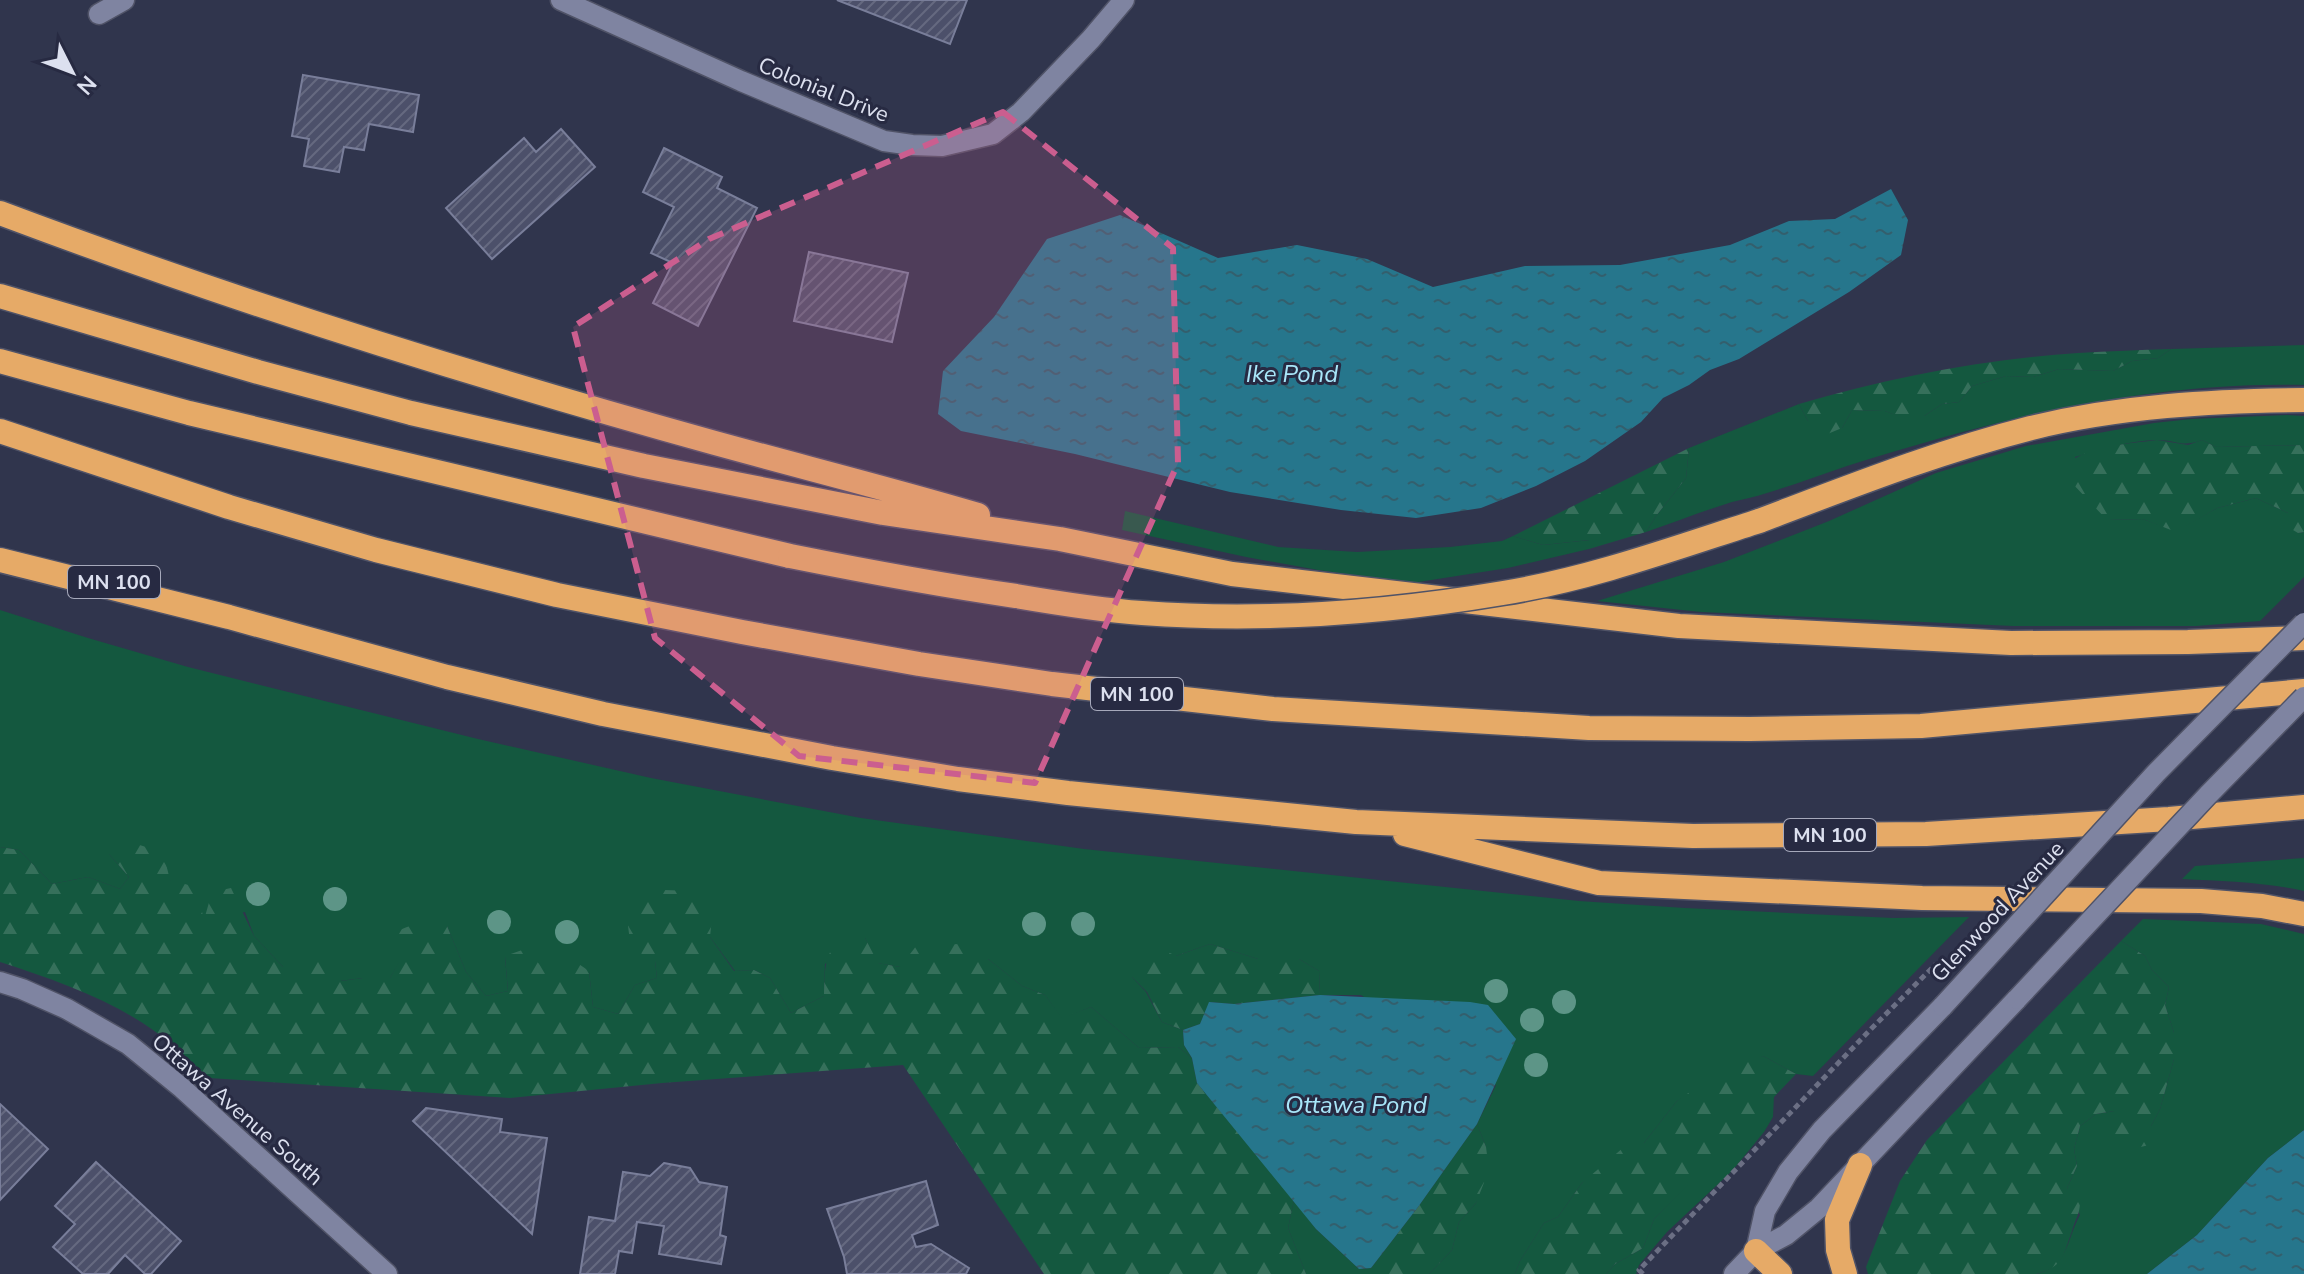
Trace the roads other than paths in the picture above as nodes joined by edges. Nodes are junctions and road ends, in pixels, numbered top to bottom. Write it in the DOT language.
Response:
graph roads {
  1 [pos="124,0"];
  2 [pos="561,0"];
  3 [pos="1124,0"];
  4 [pos="99,14"];
  5 [pos="0,213"];
  6 [pos="0,296"];
  7 [pos="0,361"];
  8 [pos="2304,400"];
  9 [pos="0,431"];
  10 [pos="1060,539"];
  11 [pos="0,544"];
  12 [pos="0,560"];
  13 [pos="229,617"];
  14 [pos="2304,623"];
  15 [pos="2304,638"];
  16 [pos="2304,691"];
  17 [pos="2304,697"];
  18 [pos="2304,807"];
  19 [pos="1356,822"];
  20 [pos="2304,914"];
  21 [pos="0,982"];
  22 [pos="1860,1165"];
  23 [pos="1756,1251"];
  24 [pos="387,1274"];
  25 [pos="1734,1274"];
  26 [pos="1780,1274"];
  27 [pos="1845,1274"];
  1 -- 4 [label="street"];
  2 -- 3 [label="street, Colonial Drive"];
  5 -- 10 [label="highway"];
  6 -- 10 [label="highway"];
  7 -- 8 [label="highway, bridge"];
  9 -- 16 [label="highway, MN 100"];
  10 -- 15 [label="highway"];
  11 -- 13 [label="highway, MN 100"];
  12 -- 13 [label="highway"];
  13 -- 19 [label="highway, MN 100"];
  14 -- 23 [label="street, Glenwood Avenue, bridge"];
  17 -- 22 [label="street, bridge"];
  18 -- 19 [label="highway, MN 100"];
  19 -- 20 [label="highway"];
  21 -- 24 [label="street, Ottawa Avenue South"];
  22 -- 23 [label="street"];
  22 -- 27 [label="highway"];
  23 -- 25 [label="street"];
  23 -- 26 [label="highway"];
}
